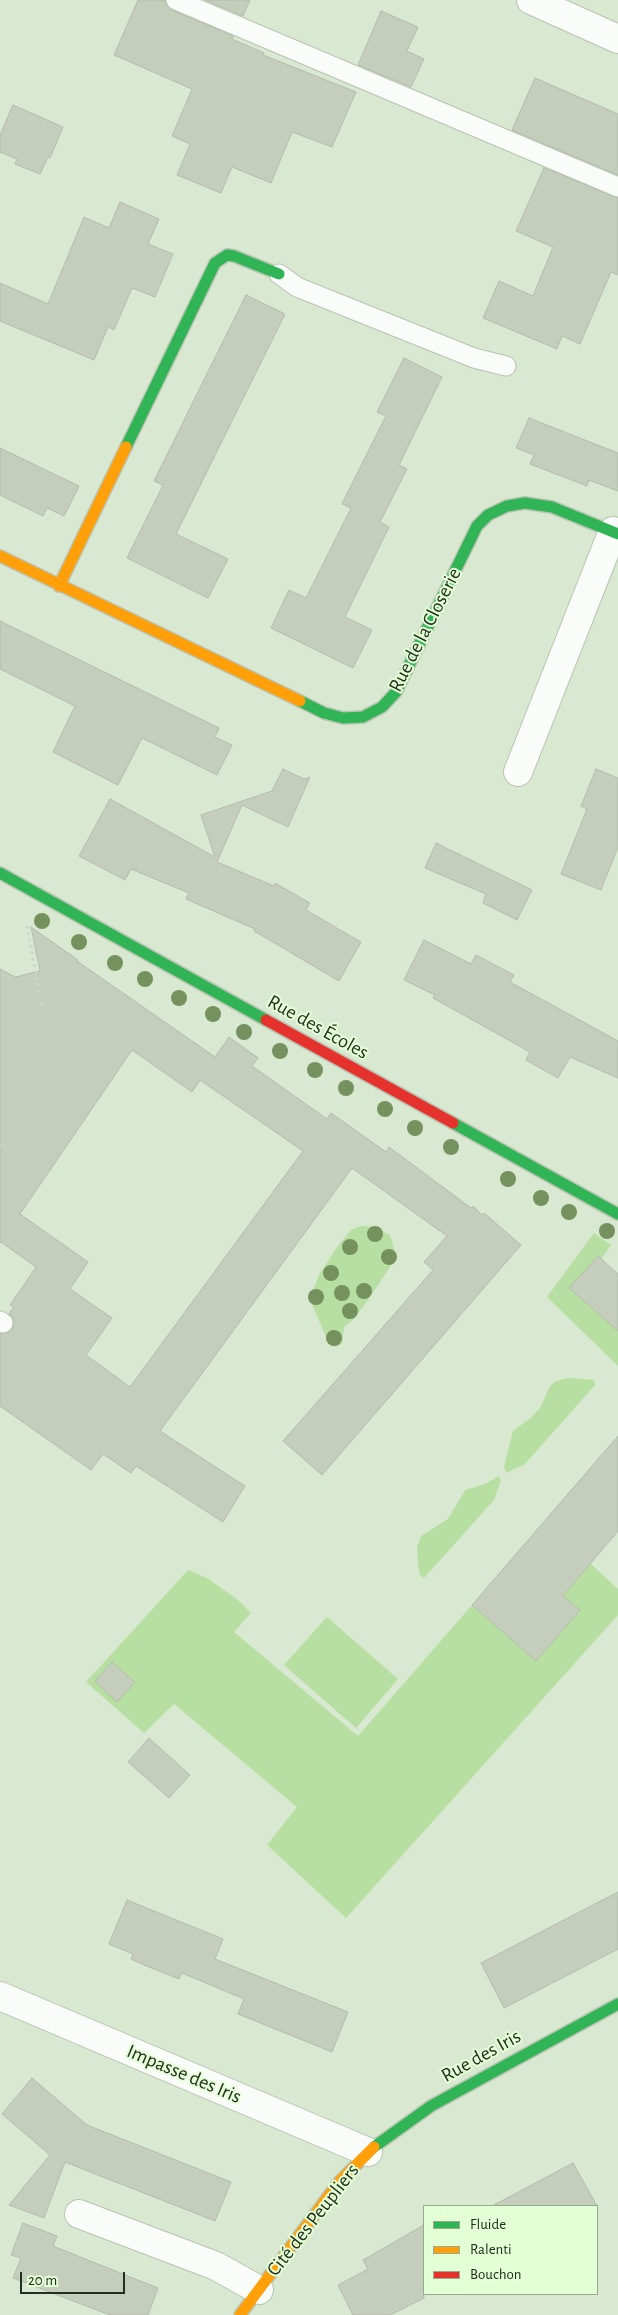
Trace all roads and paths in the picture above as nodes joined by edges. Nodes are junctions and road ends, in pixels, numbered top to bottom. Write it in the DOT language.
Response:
graph roads {
  1 [pos="176,0"];
  2 [pos="530,0"];
  3 [pos="618,39"];
  4 [pos="618,186"];
  5 [pos="279,274"];
  6 [pos="506,366"];
  7 [pos="615,532"];
  8 [pos="0,556"];
  9 [pos="59,586"];
  10 [pos="518,772"];
  11 [pos="0,872"];
  12 [pos="38,893"];
  13 [pos="42,1008"];
  14 [pos="618,1214"];
  15 [pos="0,1996"];
  16 [pos="618,2004"];
  17 [pos="368,2152"];
  18 [pos="79,2214"];
  19 [pos="259,2290"];
  20 [pos="240,2315"];
  1 -- 4 [label="lane"];
  2 -- 3 [label="street"];
  5 -- 6 [label="lane"];
  5 -- 9 [label="street"];
  7 -- 9 [label="street, Rue de la Closerie"];
  7 -- 10 [label="street, Rue de la Closerie"];
  8 -- 9 [label="street, Rue de la Closerie"];
  11 -- 12 [label="street, Rue des Écoles"];
  12 -- 13 [label="path"];
  12 -- 14 [label="street, Rue des Écoles"];
  15 -- 17 [label="street, Impasse des Iris"];
  16 -- 17 [label="street, Rue des Iris"];
  17 -- 19 [label="street, Cité des Peupliers"];
  18 -- 19 [label="street, Cité des Peupliers"];
  19 -- 20 [label="street, Cité des Peupliers"];
}
